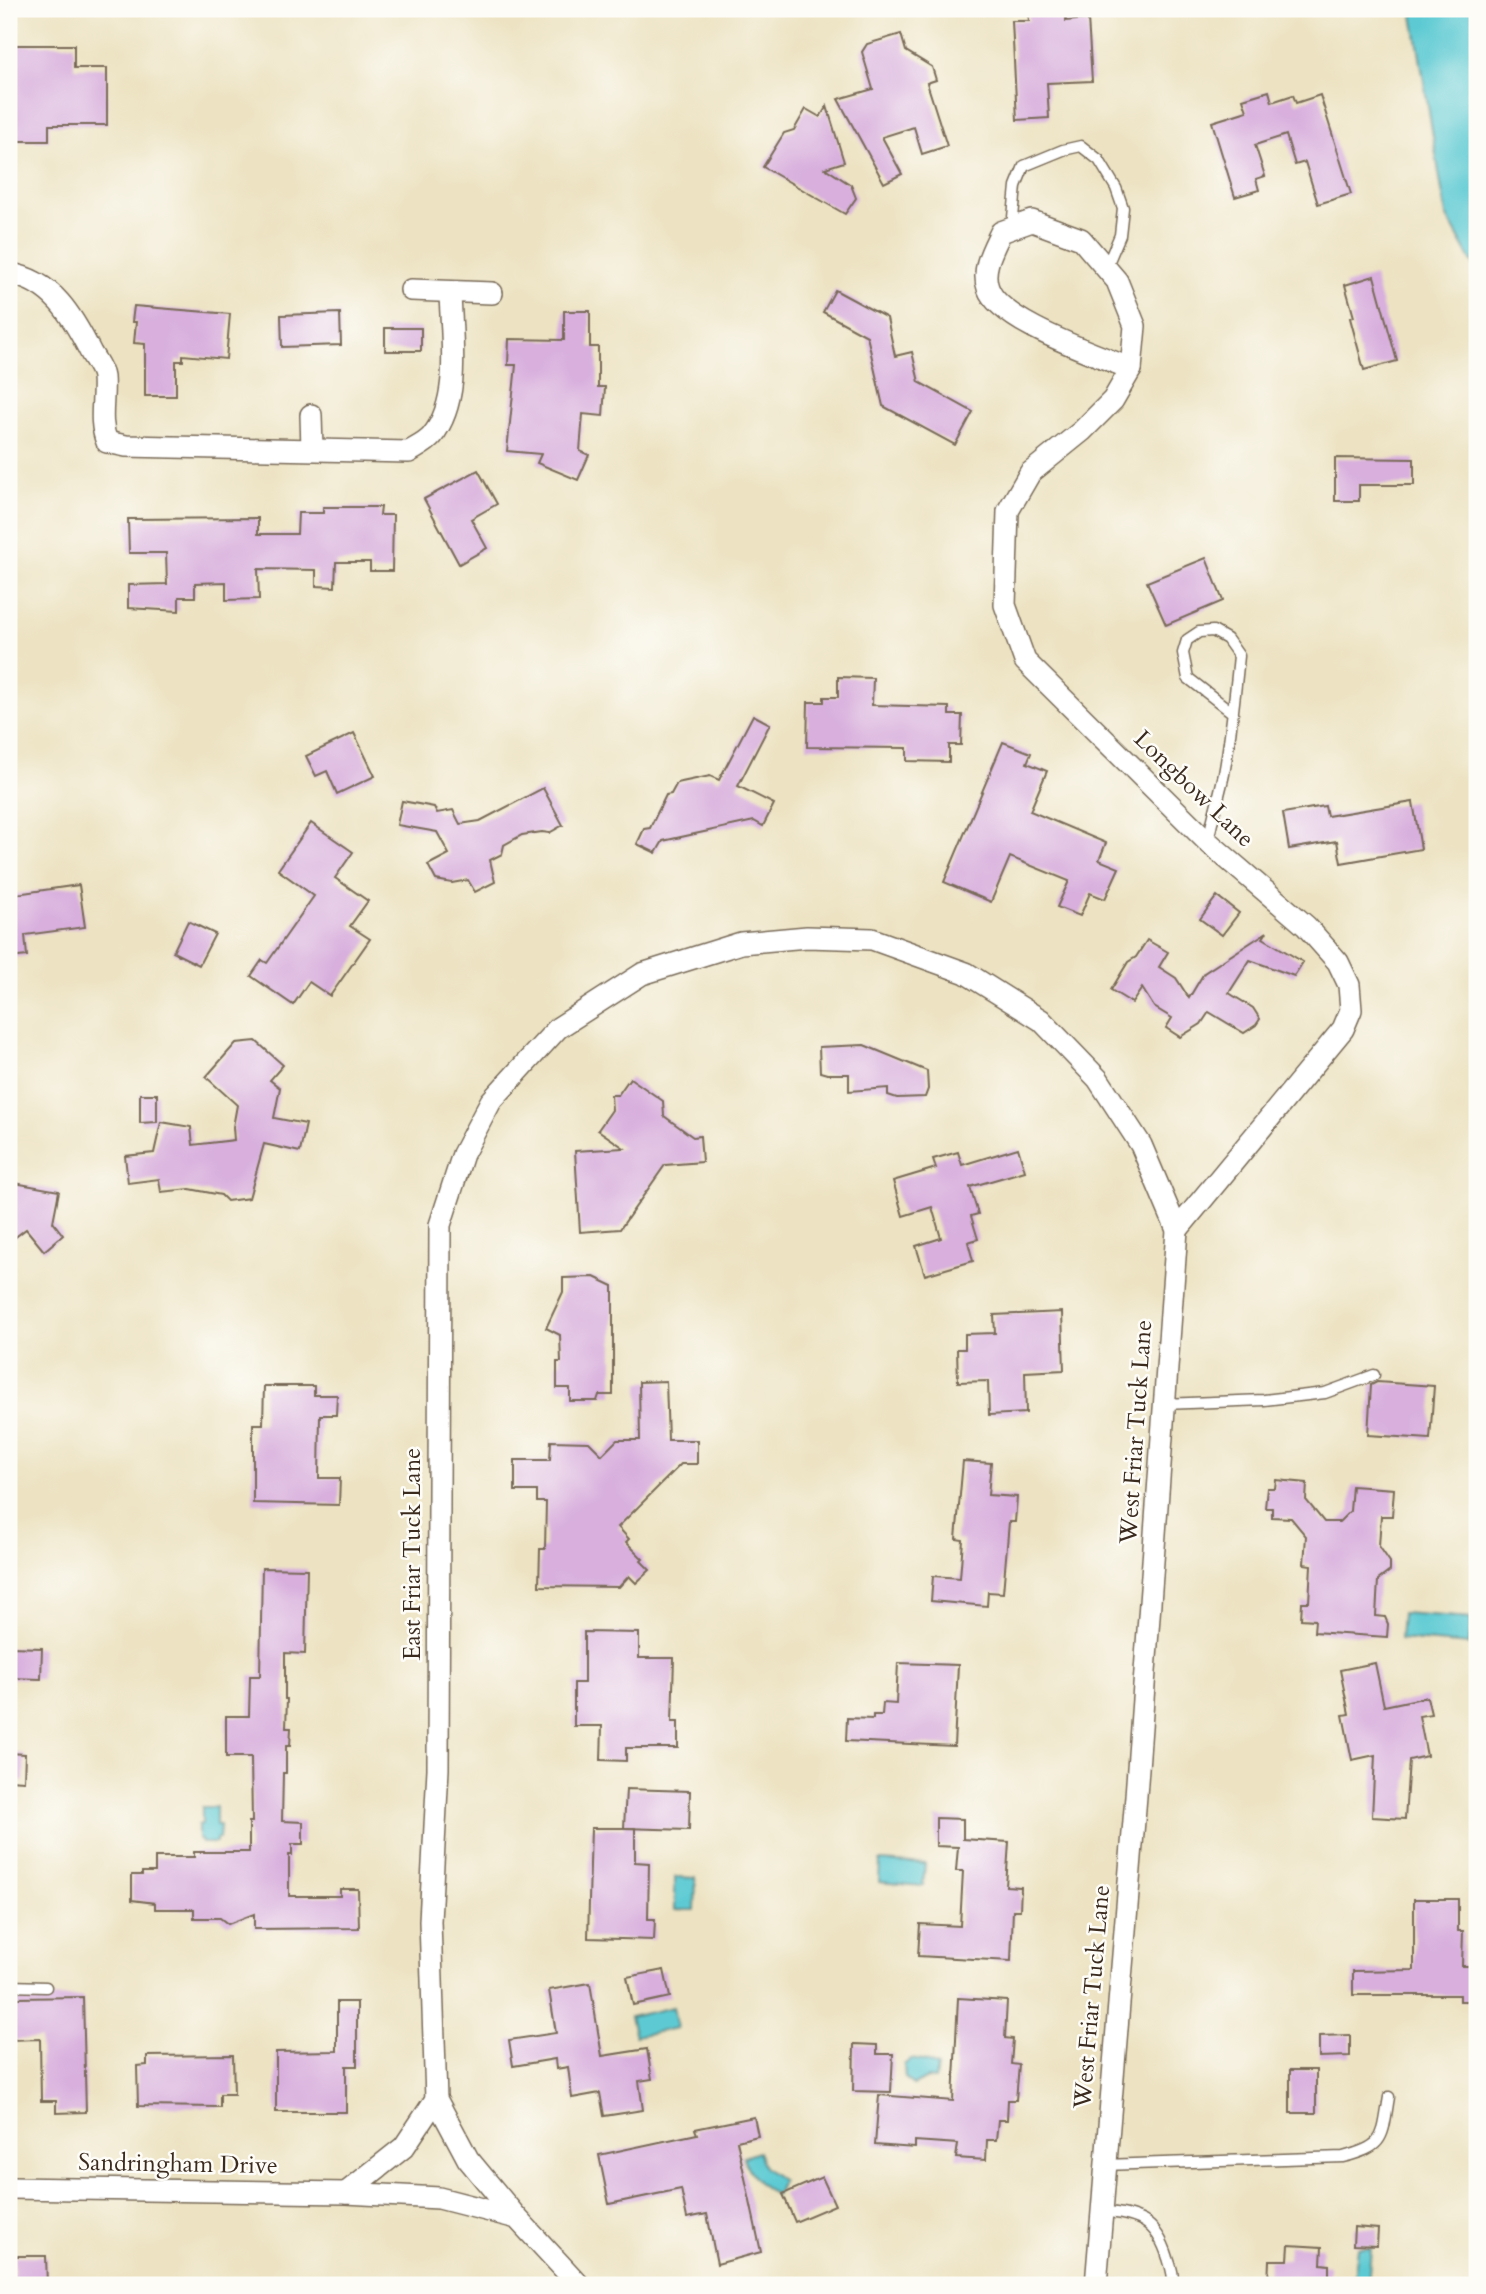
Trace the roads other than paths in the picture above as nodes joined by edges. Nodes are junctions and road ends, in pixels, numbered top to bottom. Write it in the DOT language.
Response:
graph roads {
  1 [pos="1012,228"];
  2 [pos="1106,268"];
  3 [pos="9,274"];
  4 [pos="411,290"];
  5 [pos="450,292"];
  6 [pos="492,293"];
  7 [pos="1131,369"];
  8 [pos="311,415"];
  9 [pos="312,449"];
  10 [pos="1233,713"];
  11 [pos="1208,842"];
  12 [pos="668,965"];
  13 [pos="1177,1230"];
  14 [pos="1374,1375"];
  15 [pos="1164,1404"];
  16 [pos="9,1986"];
  17 [pos="46,1987"];
  18 [pos="1389,2097"];
  19 [pos="436,2099"];
  20 [pos="1104,2165"];
  21 [pos="9,2188"];
  22 [pos="346,2193"];
  23 [pos="1100,2211"];
  24 [pos="516,2218"];
  25 [pos="579,2285"];
  26 [pos="1096,2285"];
  27 [pos="1173,2285"];
  1 -- 2 [label="street, Longbow Lane"];
  1 -- 2 [label="lane"];
  1 -- 7 [label="street"];
  2 -- 7 [label="street, Longbow Lane"];
  3 -- 9 [label="street"];
  4 -- 5 [label="street"];
  5 -- 6 [label="street"];
  5 -- 9 [label="street"];
  7 -- 11 [label="street, Longbow Lane"];
  8 -- 9 [label="street"];
  10 -- 10 [label="lane"];
  10 -- 11 [label="lane"];
  11 -- 13 [label="street, Longbow Lane"];
  12 -- 13 [label="street, West Friar Tuck Lane"];
  12 -- 19 [label="street, East Friar Tuck Lane"];
  13 -- 15 [label="street, West Friar Tuck Lane"];
  14 -- 15 [label="lane"];
  15 -- 20 [label="street, West Friar Tuck Lane"];
  16 -- 17 [label="lane"];
  18 -- 20 [label="lane"];
  19 -- 22 [label="street"];
  19 -- 24 [label="street, East Friar Tuck Lane"];
  20 -- 23 [label="street, West Friar Tuck Lane"];
  21 -- 22 [label="street, Sandringham Drive"];
  22 -- 24 [label="street, Sandringham Drive"];
  23 -- 26 [label="street, West Friar Tuck Lane"];
  23 -- 27 [label="lane"];
  24 -- 25 [label="street, East Friar Tuck Lane"];
}
